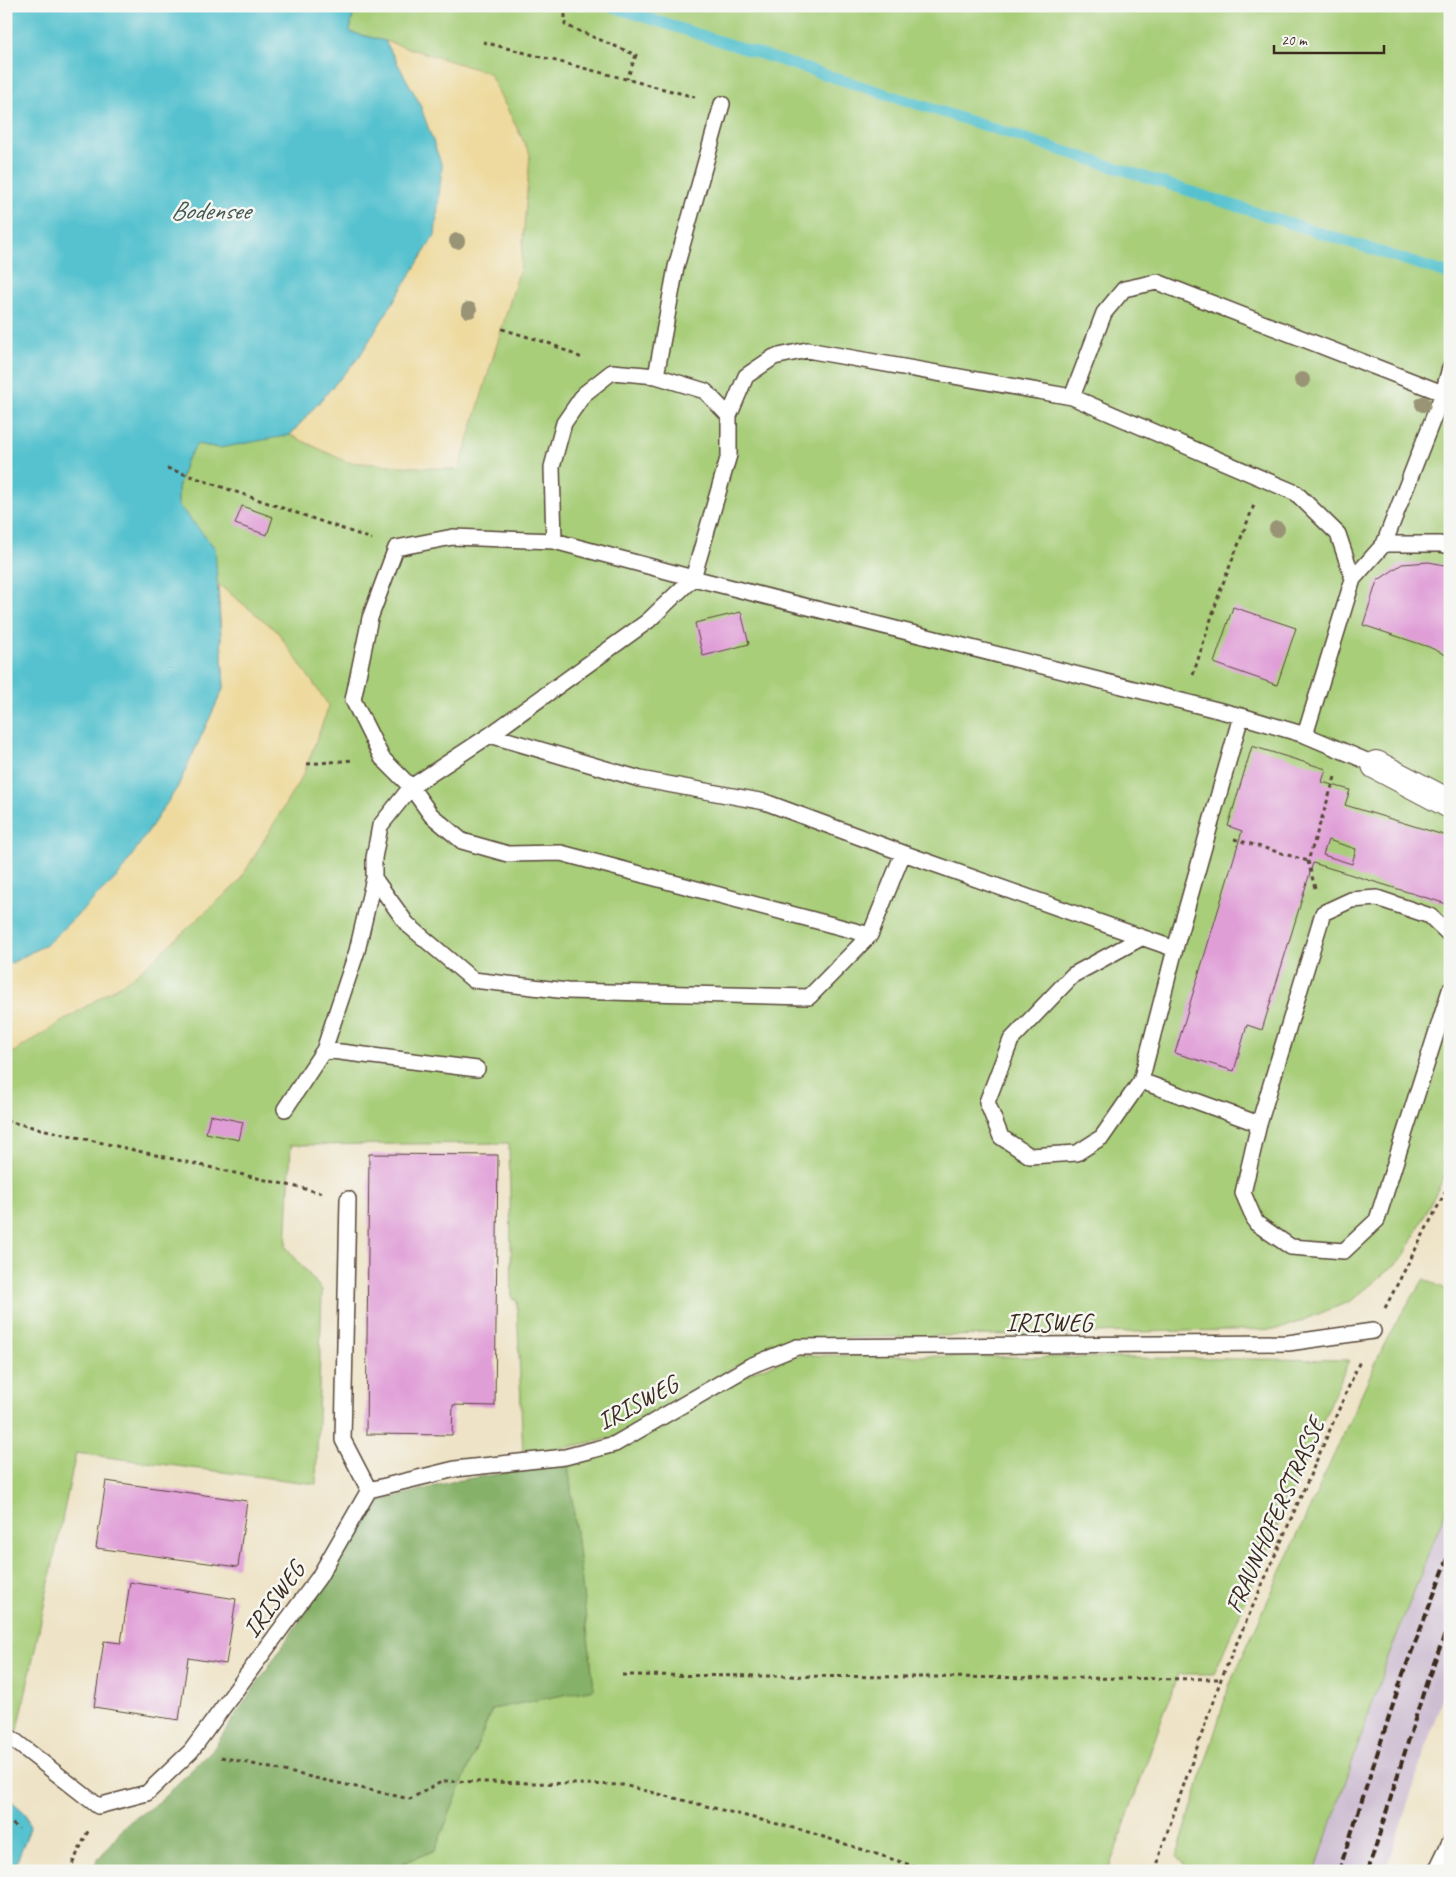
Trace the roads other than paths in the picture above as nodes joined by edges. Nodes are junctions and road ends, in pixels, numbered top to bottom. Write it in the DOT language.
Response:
graph roads {
  1 [pos="722,104"];
  2 [pos="1450,368"];
  3 [pos="656,376"];
  4 [pos="1447,394"];
  5 [pos="1072,396"];
  6 [pos="729,416"];
  7 [pos="554,541"];
  8 [pos="1384,544"];
  9 [pos="1450,546"];
  10 [pos="693,578"];
  11 [pos="1353,579"];
  12 [pos="1241,716"];
  13 [pos="490,735"];
  14 [pos="1305,735"];
  15 [pos="1376,765"];
  16 [pos="411,787"];
  17 [pos="1450,804"];
  18 [pos="903,853"];
  19 [pos="374,878"];
  20 [pos="870,935"];
  21 [pos="1450,935"];
  22 [pos="1140,938"];
  23 [pos="1175,950"];
  24 [pos="1450,990"];
  25 [pos="324,1050"];
  26 [pos="477,1070"];
  27 [pos="1140,1081"];
  28 [pos="285,1109"];
  29 [pos="1258,1124"];
  30 [pos="348,1199"];
  31 [pos="1373,1331"];
  32 [pos="369,1490"];
  33 [pos="6,1734"];
  34 [pos="1450,1842"];
  35 [pos="1436,1871"];
  1 -- 3 [label="lane"];
  2 -- 4 [label="lane"];
  3 -- 6 [label="lane"];
  3 -- 7 [label="lane"];
  4 -- 5 [label="lane"];
  4 -- 8 [label="lane"];
  5 -- 6 [label="lane"];
  5 -- 11 [label="lane"];
  6 -- 10 [label="lane"];
  7 -- 10 [label="lane"];
  7 -- 16 [label="lane"];
  8 -- 9 [label="lane"];
  8 -- 11 [label="lane"];
  10 -- 12 [label="lane"];
  10 -- 13 [label="lane"];
  11 -- 14 [label="lane"];
  12 -- 14 [label="lane"];
  12 -- 23 [label="lane"];
  13 -- 16 [label="lane"];
  13 -- 18 [label="lane"];
  14 -- 15 [label="lane"];
  15 -- 17 [label="street"];
  16 -- 19 [label="lane"];
  16 -- 20 [label="lane"];
  18 -- 20 [label="lane"];
  18 -- 22 [label="lane"];
  19 -- 20 [label="lane"];
  19 -- 25 [label="lane"];
  21 -- 29 [label="lane"];
  22 -- 23 [label="lane"];
  22 -- 27 [label="lane"];
  23 -- 27 [label="lane"];
  24 -- 29 [label="lane"];
  25 -- 26 [label="lane"];
  25 -- 28 [label="lane"];
  27 -- 29 [label="lane"];
  30 -- 32 [label="lane"];
  31 -- 32 [label="lane, IRISWEG"];
  32 -- 33 [label="lane, IRISWEG"];
  34 -- 35 [label="lane"];
}
